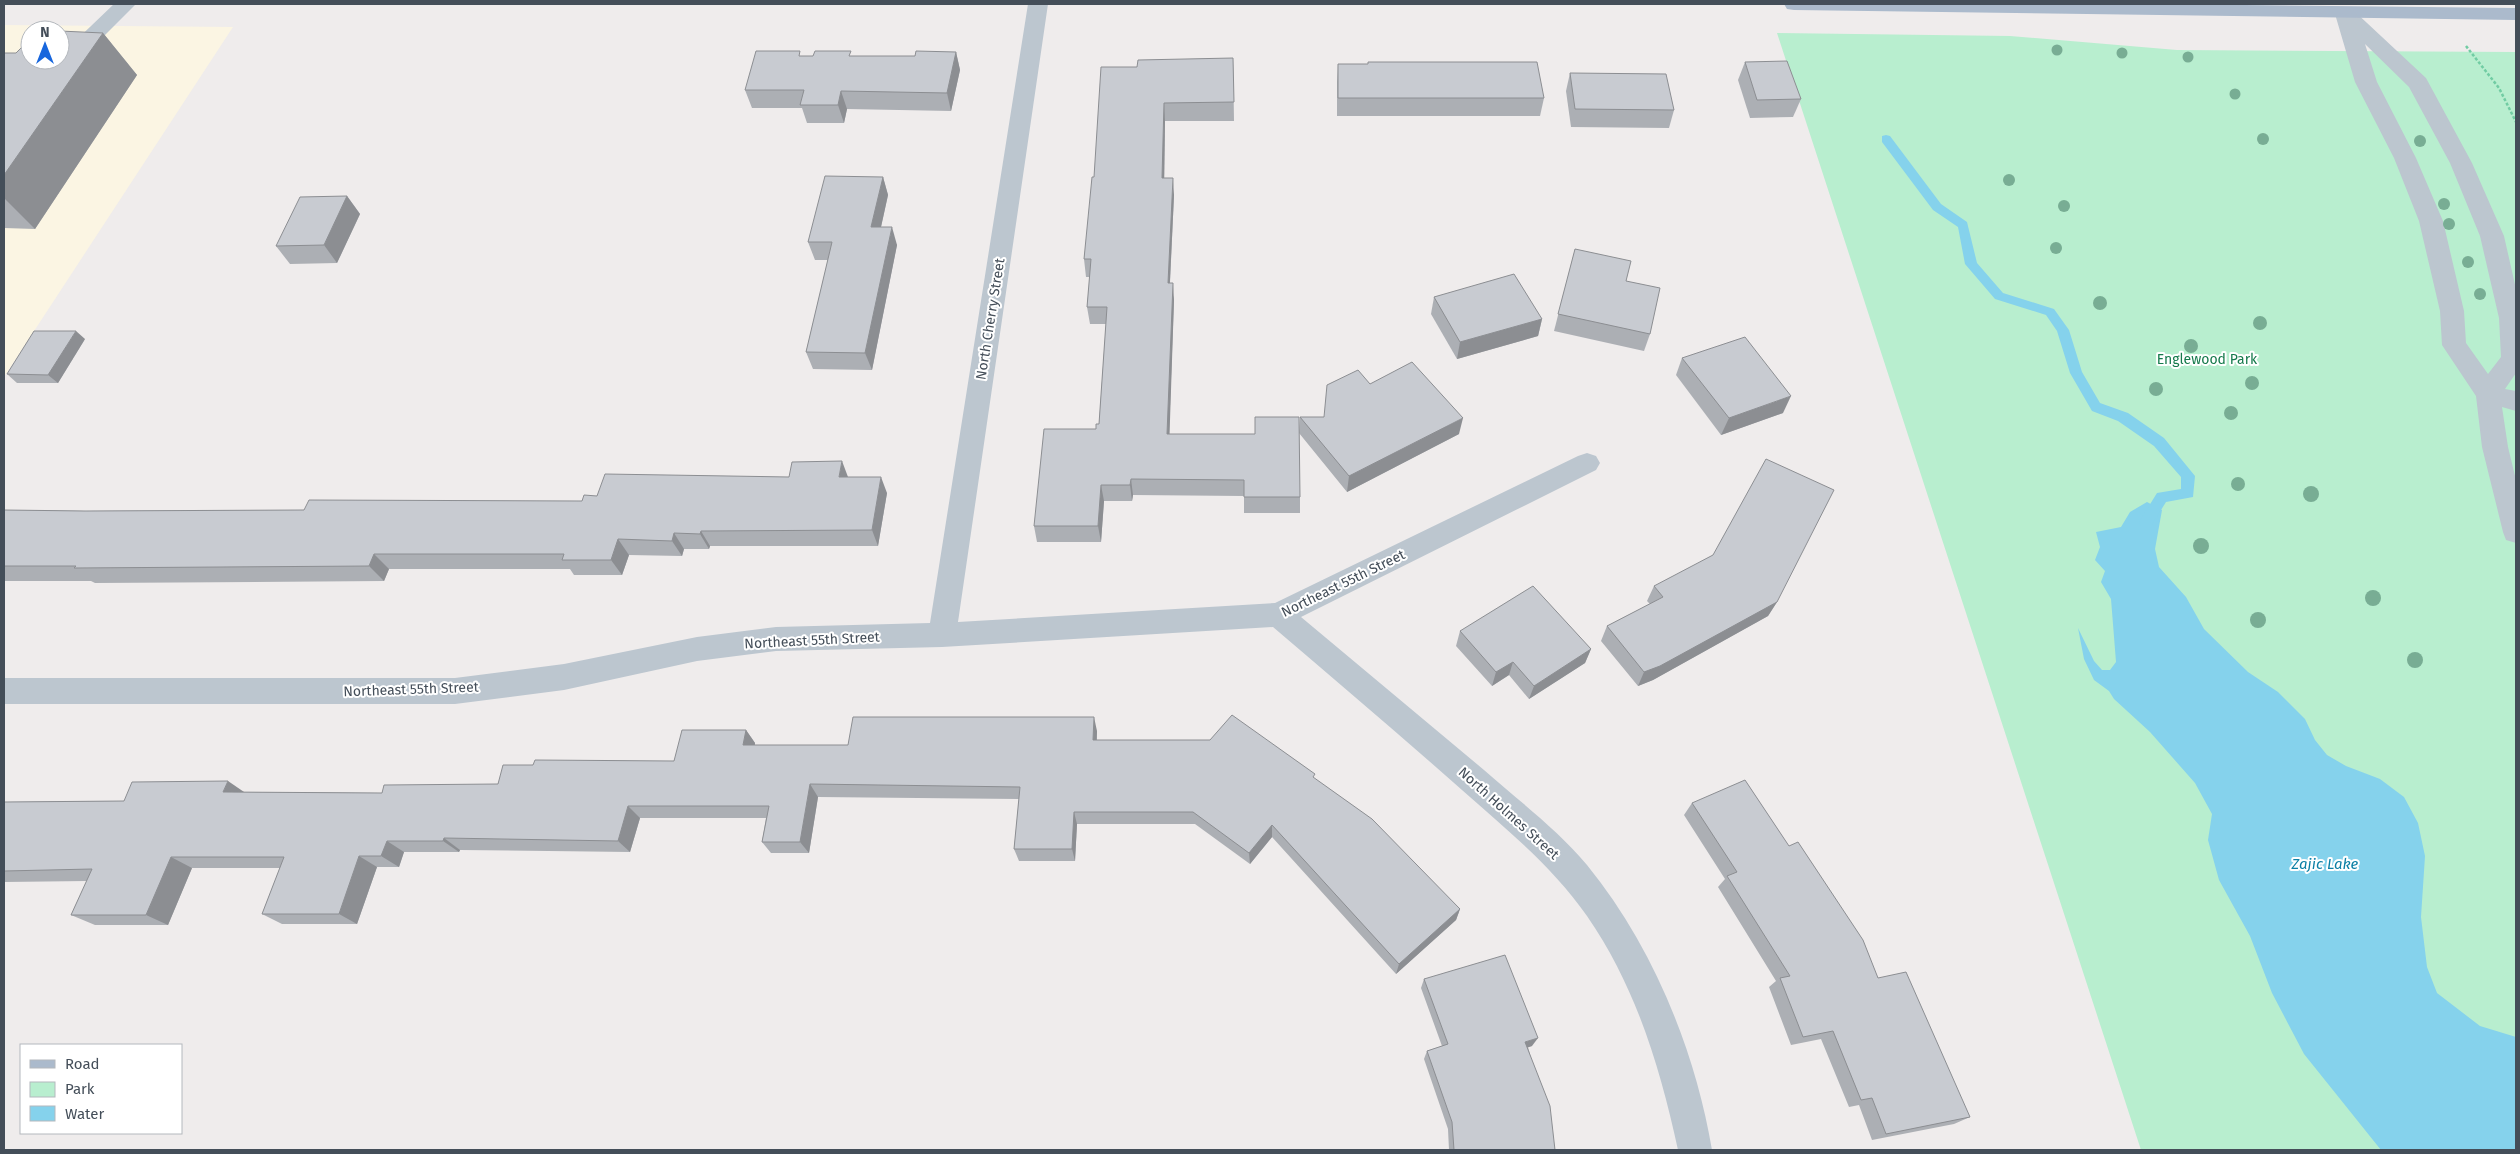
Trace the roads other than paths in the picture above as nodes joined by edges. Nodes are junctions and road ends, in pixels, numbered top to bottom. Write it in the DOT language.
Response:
graph roads {
  1 [pos="126,4"];
  2 [pos="1038,4"];
  3 [pos="1794,4"];
  4 [pos="2084,5"];
  5 [pos="2345,14"];
  6 [pos="2516,14"];
  7 [pos="70,55"];
  8 [pos="2488,394"];
  9 [pos="2516,401"];
  10 [pos="1587,463"];
  11 [pos="2516,532"];
  12 [pos="1278,615"];
  13 [pos="942,635"];
  14 [pos="4,691"];
  15 [pos="1695,1150"];
  1 -- 7 [label="street"];
  2 -- 13 [label="street, North Cherry Street"];
  3 -- 4 [label="main road"];
  4 -- 5 [label="main road"];
  5 -- 6 [label="main road"];
  5 -- 8 [label="street"];
  5 -- 8 [label="street"];
  8 -- 9 [label="street"];
  8 -- 11 [label="street"];
  10 -- 12 [label="street, Northeast 55th Street"];
  12 -- 13 [label="street, Northeast 55th Street"];
  12 -- 15 [label="street, North Holmes Street"];
  13 -- 14 [label="street, Northeast 55th Street"];
}
